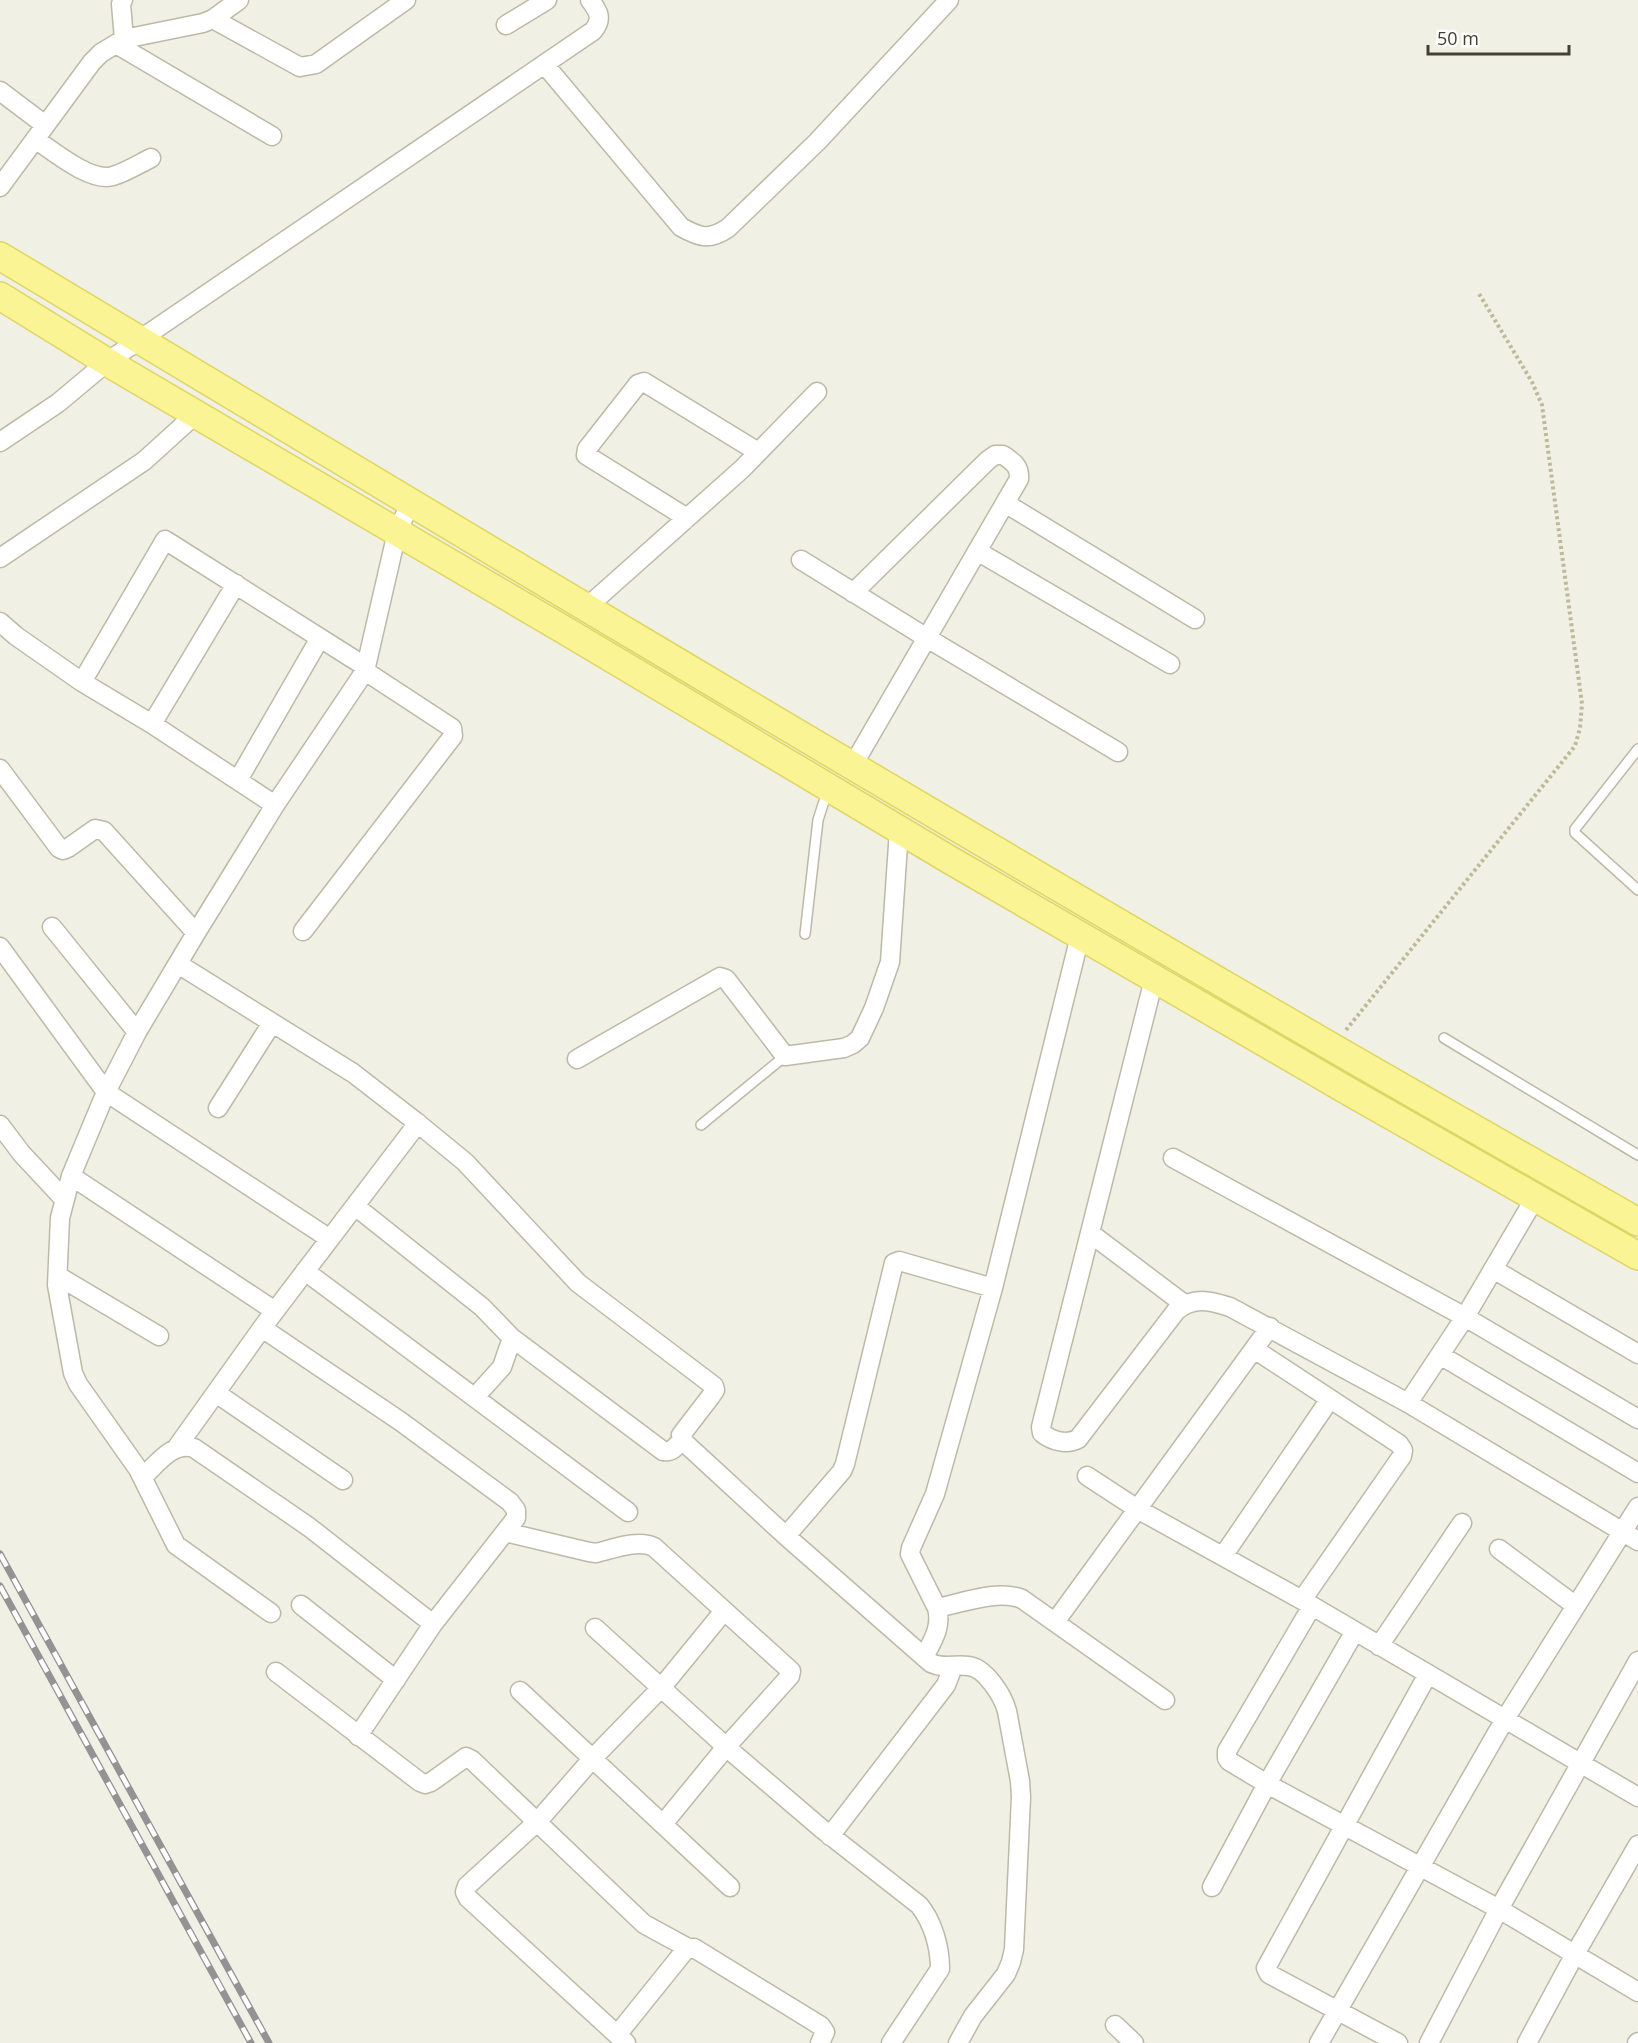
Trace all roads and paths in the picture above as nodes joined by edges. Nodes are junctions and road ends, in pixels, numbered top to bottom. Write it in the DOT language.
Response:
graph roads {
  1 [pos="123,0"];
  2 [pos="239,0"];
  3 [pos="406,0"];
  4 [pos="547,0"];
  5 [pos="590,0"];
  6 [pos="949,0"];
  7 [pos="213,19"];
  8 [pos="506,25"];
  9 [pos="120,41"];
  10 [pos="545,65"];
  11 [pos="0,91"];
  12 [pos="40,132"];
  13 [pos="272,136"];
  14 [pos="151,158"];
  15 [pos="0,187"];
  16 [pos="0,256"];
  17 [pos="1478,292"];
  18 [pos="0,296"];
  19 [pos="139,340"];
  20 [pos="107,362"];
  21 [pos="817,392"];
  22 [pos="197,413"];
  23 [pos="0,442"];
  24 [pos="758,452"];
  25 [pos="411,502"];
  26 [pos="1005,503"];
  27 [pos="687,518"];
  28 [pos="397,532"];
  29 [pos="977,551"];
  30 [pos="0,558"];
  31 [pos="801,560"];
  32 [pos="236,584"];
  33 [pos="853,593"];
  34 [pos="587,607"];
  35 [pos="1195,619"];
  36 [pos="0,622"];
  37 [pos="321,638"];
  38 [pos="927,638"];
  39 [pos="1170,664"];
  40 [pos="366,669"];
  41 [pos="82,682"];
  42 [pos="152,724"];
  43 [pos="1638,749"];
  44 [pos="1118,752"];
  45 [pos="853,765"];
  46 [pos="0,769"];
  47 [pos="238,780"];
  48 [pos="829,788"];
  49 [pos="275,805"];
  50 [pos="899,830"];
  51 [pos="1638,890"];
  52 [pos="52,927"];
  53 [pos="303,932"];
  54 [pos="196,933"];
  55 [pos="805,934"];
  56 [pos="1080,936"];
  57 [pos="0,947"];
  58 [pos="178,964"];
  59 [pos="1154,979"];
  60 [pos="272,1023"];
  61 [pos="137,1032"];
  62 [pos="1444,1038"];
  63 [pos="1332,1047"];
  64 [pos="785,1056"];
  65 [pos="577,1059"];
  66 [pos="106,1092"];
  67 [pos="218,1108"];
  68 [pos="418,1123"];
  69 [pos="0,1125"];
  70 [pos="701,1125"];
  71 [pos="1638,1155"];
  72 [pos="1173,1158"];
  73 [pos="71,1176"];
  74 [pos="1535,1197"];
  75 [pos="64,1199"];
  76 [pos="355,1206"];
  77 [pos="1638,1222"];
  78 [pos="1090,1233"];
  79 [pos="330,1239"];
  80 [pos="1638,1256"];
  81 [pos="1493,1269"];
  82 [pos="305,1271"];
  83 [pos="58,1276"];
  84 [pos="993,1288"];
  85 [pos="1184,1304"];
  86 [pos="275,1311"];
  87 [pos="1465,1317"];
  88 [pos="1270,1327"];
  89 [pos="262,1328"];
  90 [pos="159,1336"];
  91 [pos="512,1338"];
  92 [pos="1254,1349"];
  93 [pos="1638,1354"];
  94 [pos="1440,1355"];
  95 [pos="216,1393"];
  96 [pos="475,1397"];
  97 [pos="1330,1399"];
  98 [pos="1408,1403"];
  99 [pos="1638,1419"];
  100 [pos="682,1439"];
  101 [pos="177,1447"];
  102 [pos="1638,1473"];
  103 [pos="1087,1476"];
  104 [pos="143,1477"];
  105 [pos="343,1480"];
  106 [pos="1638,1507"];
  107 [pos="1139,1509"];
  108 [pos="628,1512"];
  109 [pos="1462,1523"];
  110 [pos="505,1532"];
  111 [pos="786,1536"];
  112 [pos="1630,1536"];
  113 [pos="1499,1549"];
  114 [pos="1223,1556"];
  115 [pos="1307,1603"];
  116 [pos="302,1605"];
  117 [pos="1576,1606"];
  118 [pos="937,1608"];
  119 [pos="724,1611"];
  120 [pos="271,1613"];
  121 [pos="1055,1622"];
  122 [pos="433,1624"];
  123 [pos="595,1629"];
  124 [pos="1354,1631"];
  125 [pos="1379,1646"];
  126 [pos="924,1657"];
  127 [pos="1638,1661"];
  128 [pos="947,1666"];
  129 [pos="276,1672"];
  130 [pos="1428,1674"];
  131 [pos="396,1680"];
  132 [pos="661,1688"];
  133 [pos="520,1691"];
  134 [pos="1165,1700"];
  135 [pos="1505,1719"];
  136 [pos="358,1736"];
  137 [pos="726,1747"];
  138 [pos="593,1758"];
  139 [pos="1579,1763"];
  140 [pos="1267,1784"];
  141 [pos="1638,1797"];
  142 [pos="538,1821"];
  143 [pos="663,1824"];
  144 [pos="1344,1825"];
  145 [pos="831,1836"];
  146 [pos="1638,1845"];
  147 [pos="1420,1866"];
  148 [pos="730,1887"];
  149 [pos="1212,1887"];
  150 [pos="1498,1909"];
  151 [pos="688,1948"];
  152 [pos="1575,1954"];
  153 [pos="1638,1992"];
  154 [pos="1337,2012"];
  155 [pos="1115,2025"];
  156 [pos="621,2039"];
  157 [pos="820,2043"];
  158 [pos="891,2043"];
  159 [pos="958,2043"];
  160 [pos="1134,2043"];
  161 [pos="1319,2043"];
  162 [pos="1398,2043"];
  163 [pos="1429,2043"];
  164 [pos="1527,2043"];
  1 -- 9 [label="street"];
  2 -- 7 [label="street"];
  3 -- 7 [label="street"];
  4 -- 8 [label="street"];
  5 -- 10 [label="street"];
  6 -- 10 [label="street"];
  7 -- 9 [label="street"];
  9 -- 12 [label="street"];
  9 -- 13 [label="street"];
  10 -- 19 [label="street"];
  11 -- 12 [label="street"];
  12 -- 14 [label="street"];
  12 -- 15 [label="street"];
  16 -- 19 [label="main road"];
  17 -- 63 [label="path"];
  18 -- 20 [label="main road"];
  19 -- 20 [label="street"];
  19 -- 25 [label="main road"];
  20 -- 22 [label="main road"];
  20 -- 23 [label="street"];
  21 -- 24 [label="street"];
  22 -- 28 [label="main road"];
  22 -- 30 [label="street"];
  24 -- 27 [label="street"];
  24 -- 27 [label="street"];
  25 -- 28 [label="street"];
  25 -- 34 [label="main road"];
  26 -- 29 [label="street"];
  26 -- 33 [label="street"];
  26 -- 35 [label="street"];
  27 -- 34 [label="street"];
  28 -- 40 [label="street"];
  28 -- 48 [label="main road"];
  29 -- 38 [label="street"];
  29 -- 39 [label="street"];
  31 -- 33 [label="street"];
  32 -- 37 [label="street"];
  32 -- 41 [label="street"];
  32 -- 42 [label="street"];
  33 -- 38 [label="street"];
  34 -- 45 [label="main road"];
  36 -- 41 [label="street"];
  37 -- 40 [label="street"];
  37 -- 47 [label="street"];
  38 -- 44 [label="street"];
  38 -- 45 [label="street"];
  40 -- 49 [label="street"];
  40 -- 53 [label="street"];
  41 -- 42 [label="street"];
  42 -- 47 [label="street"];
  43 -- 51 [label="lane"];
  45 -- 63 [label="main road"];
  46 -- 54 [label="street"];
  47 -- 49 [label="street"];
  48 -- 50 [label="main road"];
  48 -- 55 [label="lane"];
  49 -- 54 [label="street"];
  50 -- 56 [label="main road"];
  50 -- 64 [label="street"];
  52 -- 61 [label="street"];
  54 -- 58 [label="street"];
  56 -- 59 [label="main road"];
  56 -- 84 [label="street"];
  57 -- 66 [label="street"];
  58 -- 60 [label="street"];
  58 -- 61 [label="street"];
  59 -- 74 [label="main road"];
  59 -- 78 [label="street"];
  60 -- 67 [label="street"];
  60 -- 68 [label="street"];
  61 -- 66 [label="street"];
  62 -- 71 [label="lane"];
  63 -- 77 [label="main road"];
  64 -- 65 [label="street"];
  64 -- 70 [label="lane"];
  66 -- 73 [label="street"];
  66 -- 79 [label="street"];
  68 -- 76 [label="street"];
  68 -- 100 [label="street"];
  69 -- 75 [label="street"];
  72 -- 87 [label="street"];
  73 -- 75 [label="street"];
  73 -- 86 [label="street"];
  74 -- 80 [label="main road"];
  74 -- 81 [label="street"];
  75 -- 83 [label="street"];
  76 -- 79 [label="street"];
  76 -- 91 [label="street"];
  78 -- 85 [label="street"];
  78 -- 85 [label="street"];
  79 -- 82 [label="street"];
  81 -- 87 [label="street"];
  81 -- 93 [label="street"];
  82 -- 86 [label="street"];
  82 -- 96 [label="street"];
  83 -- 90 [label="street"];
  83 -- 104 [label="street"];
  84 -- 111 [label="street"];
  84 -- 118 [label="street"];
  85 -- 88 [label="street"];
  86 -- 89 [label="street"];
  87 -- 94 [label="street"];
  87 -- 99 [label="street"];
  88 -- 92 [label="street"];
  88 -- 98 [label="street"];
  89 -- 95 [label="street"];
  89 -- 110 [label="street"];
  91 -- 96 [label="street"];
  91 -- 100 [label="street"];
  92 -- 97 [label="street"];
  92 -- 107 [label="street"];
  94 -- 98 [label="street"];
  94 -- 102 [label="street"];
  95 -- 101 [label="street"];
  95 -- 105 [label="street"];
  96 -- 108 [label="street"];
  97 -- 114 [label="street"];
  97 -- 115 [label="street"];
  98 -- 112 [label="street"];
  100 -- 111 [label="street"];
  101 -- 104 [label="street"];
  101 -- 122 [label="street"];
  103 -- 107 [label="street"];
  104 -- 120 [label="street"];
  106 -- 112 [label="street"];
  107 -- 114 [label="street"];
  107 -- 121 [label="street"];
  109 -- 125 [label="street"];
  110 -- 119 [label="street"];
  110 -- 122 [label="street"];
  111 -- 126 [label="street"];
  112 -- 117 [label="street"];
  113 -- 117 [label="street"];
  114 -- 115 [label="street"];
  115 -- 124 [label="street"];
  115 -- 140 [label="street"];
  116 -- 131 [label="street"];
  117 -- 135 [label="street"];
  118 -- 121 [label="street"];
  118 -- 126 [label="street"];
  119 -- 132 [label="street"];
  119 -- 137 [label="street"];
  121 -- 134 [label="street"];
  122 -- 131 [label="street"];
  123 -- 132 [label="street"];
  124 -- 125 [label="street"];
  124 -- 140 [label="street"];
  125 -- 130 [label="street"];
  126 -- 128 [label="street"];
  127 -- 139 [label="street"];
  128 -- 145 [label="street"];
  128 -- 159 [label="street"];
  129 -- 136 [label="street"];
  130 -- 135 [label="street"];
  130 -- 144 [label="street"];
  131 -- 136 [label="street"];
  132 -- 137 [label="street"];
  132 -- 138 [label="street"];
  133 -- 138 [label="street"];
  135 -- 139 [label="street"];
  135 -- 147 [label="street"];
  136 -- 142 [label="street"];
  137 -- 143 [label="street"];
  137 -- 145 [label="street"];
  138 -- 142 [label="street"];
  138 -- 143 [label="street"];
  139 -- 141 [label="street"];
  139 -- 150 [label="street"];
  140 -- 144 [label="street"];
  140 -- 149 [label="street"];
  142 -- 151 [label="street"];
  142 -- 156 [label="street"];
  143 -- 148 [label="street"];
  144 -- 147 [label="street"];
  144 -- 154 [label="street"];
  145 -- 158 [label="street"];
  146 -- 152 [label="street"];
  147 -- 150 [label="street"];
  147 -- 154 [label="street"];
  150 -- 152 [label="street"];
  150 -- 163 [label="street"];
  151 -- 156 [label="street"];
  151 -- 157 [label="street"];
  152 -- 153 [label="street"];
  152 -- 164 [label="street"];
  154 -- 161 [label="street"];
  154 -- 162 [label="street"];
  155 -- 160 [label="street"];
}
